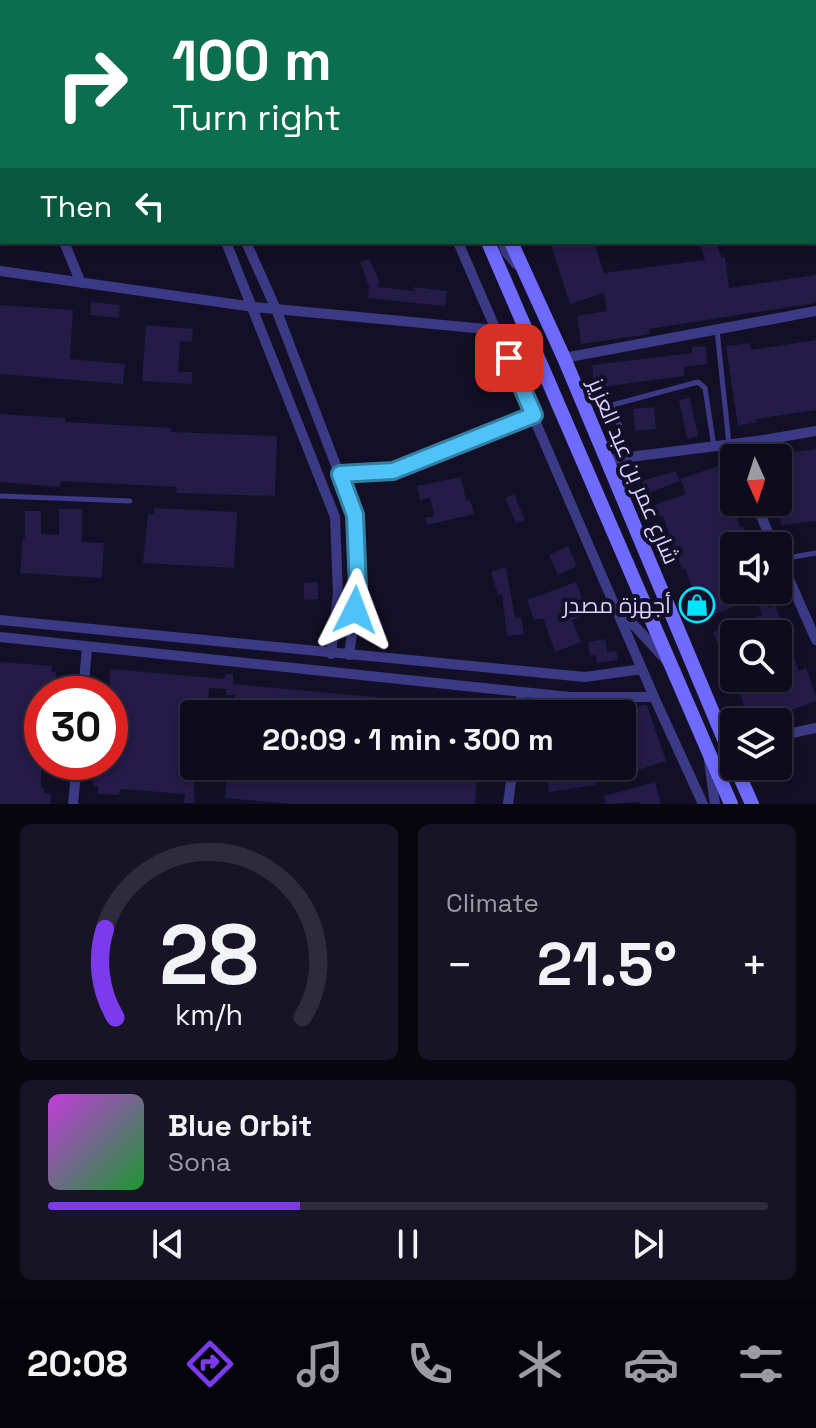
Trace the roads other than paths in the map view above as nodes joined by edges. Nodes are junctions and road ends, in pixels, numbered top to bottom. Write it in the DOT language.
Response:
graph roads {
  1 [pos="65,244"];
  2 [pos="227,244"];
  3 [pos="247,244"];
  4 [pos="459,244"];
  5 [pos="489,244"];
  6 [pos="503,244"];
  7 [pos="512,244"];
  8 [pos="0,271"];
  9 [pos="523,271"];
  10 [pos="81,283"];
  11 [pos="254,307"];
  12 [pos="276,309"];
  13 [pos="816,311"];
  14 [pos="717,329"];
  15 [pos="496,330"];
  16 [pos="564,358"];
  17 [pos="576,388"];
  18 [pos="612,405"];
  19 [pos="534,415"];
  20 [pos="816,431"];
  21 [pos="729,444"];
  22 [pos="735,444"];
  23 [pos="720,446"];
  24 [pos="714,447"];
  25 [pos="604,455"];
  26 [pos="340,474"];
  27 [pos="0,496"];
  28 [pos="130,501"];
  29 [pos="816,553"];
  30 [pos="792,556"];
  31 [pos="792,583"];
  32 [pos="616,605"];
  33 [pos="0,620"];
  34 [pos="812,622"];
  35 [pos="0,637"];
  36 [pos="816,640"];
  37 [pos="87,647"];
  38 [pos="331,654"];
  39 [pos="349,655"];
  40 [pos="670,665"];
  41 [pos="642,669"];
  42 [pos="85,676"];
  43 [pos="682,690"];
  44 [pos="522,692"];
  45 [pos="654,697"];
  46 [pos="521,700"];
  47 [pos="720,723"];
  48 [pos="816,728"];
  49 [pos="792,733"];
  50 [pos="720,747"];
  51 [pos="707,748"];
  52 [pos="75,780"];
  53 [pos="511,780"];
  54 [pos="742,780"];
  55 [pos="73,804"];
  56 [pos="508,804"];
  57 [pos="703,804"];
  58 [pos="715,804"];
  59 [pos="731,804"];
  60 [pos="752,804"];
  1 -- 10 [label="street"];
  2 -- 11 [label="street"];
  3 -- 12 [label="street"];
  4 -- 15 [label="street"];
  5 -- 40 [label="main road"];
  6 -- 9 [label="street"];
  7 -- 9 [label="main road, شارع عمر بن عبد العزيز"];
  8 -- 10 [label="street"];
  9 -- 16 [label="main road, شارع عمر بن عبد العزيز"];
  10 -- 11 [label="street"];
  11 -- 12 [label="street"];
  11 -- 38 [label="street"];
  12 -- 15 [label="street"];
  12 -- 26 [label="street"];
  13 -- 14 [label="street"];
  14 -- 16 [label="street"];
  14 -- 21 [label="lane"];
  15 -- 19 [label="street"];
  16 -- 17 [label="main road, شارع عمر بن عبد العزيز"];
  17 -- 18 [label="lane"];
  17 -- 25 [label="main road, شارع عمر بن عبد العزيز"];
  18 -- 24 [label="lane"];
  18 -- 25 [label="lane"];
  19 -- 26 [label="street"];
  19 -- 32 [label="street"];
  20 -- 22 [label="street"];
  23 -- 24 [label="street"];
  24 -- 25 [label="street"];
  25 -- 47 [label="main road, شارع عمر بن عبد العزيز"];
  26 -- 39 [label="street"];
  27 -- 28 [label="lane"];
  29 -- 30 [label="lane"];
  31 -- 34 [label="street"];
  32 -- 40 [label="street"];
  32 -- 41 [label="street"];
  33 -- 38 [label="street"];
  34 -- 36 [label="street"];
  35 -- 37 [label="street"];
  37 -- 42 [label="street"];
  37 -- 44 [label="street"];
  38 -- 39 [label="street"];
  39 -- 41 [label="street"];
  40 -- 43 [label="main road"];
  41 -- 45 [label="street"];
  43 -- 50 [label="main road"];
  43 -- 51 [label="main road"];
  44 -- 45 [label="street"];
  44 -- 46 [label="street"];
  45 -- 57 [label="street"];
  48 -- 49 [label="street"];
  51 -- 58 [label="street"];
  51 -- 59 [label="main road"];
  52 -- 55 [label="street"];
  53 -- 56 [label="street"];
  54 -- 60 [label="main road, شارع عمر بن عبد العزيز"];
}
